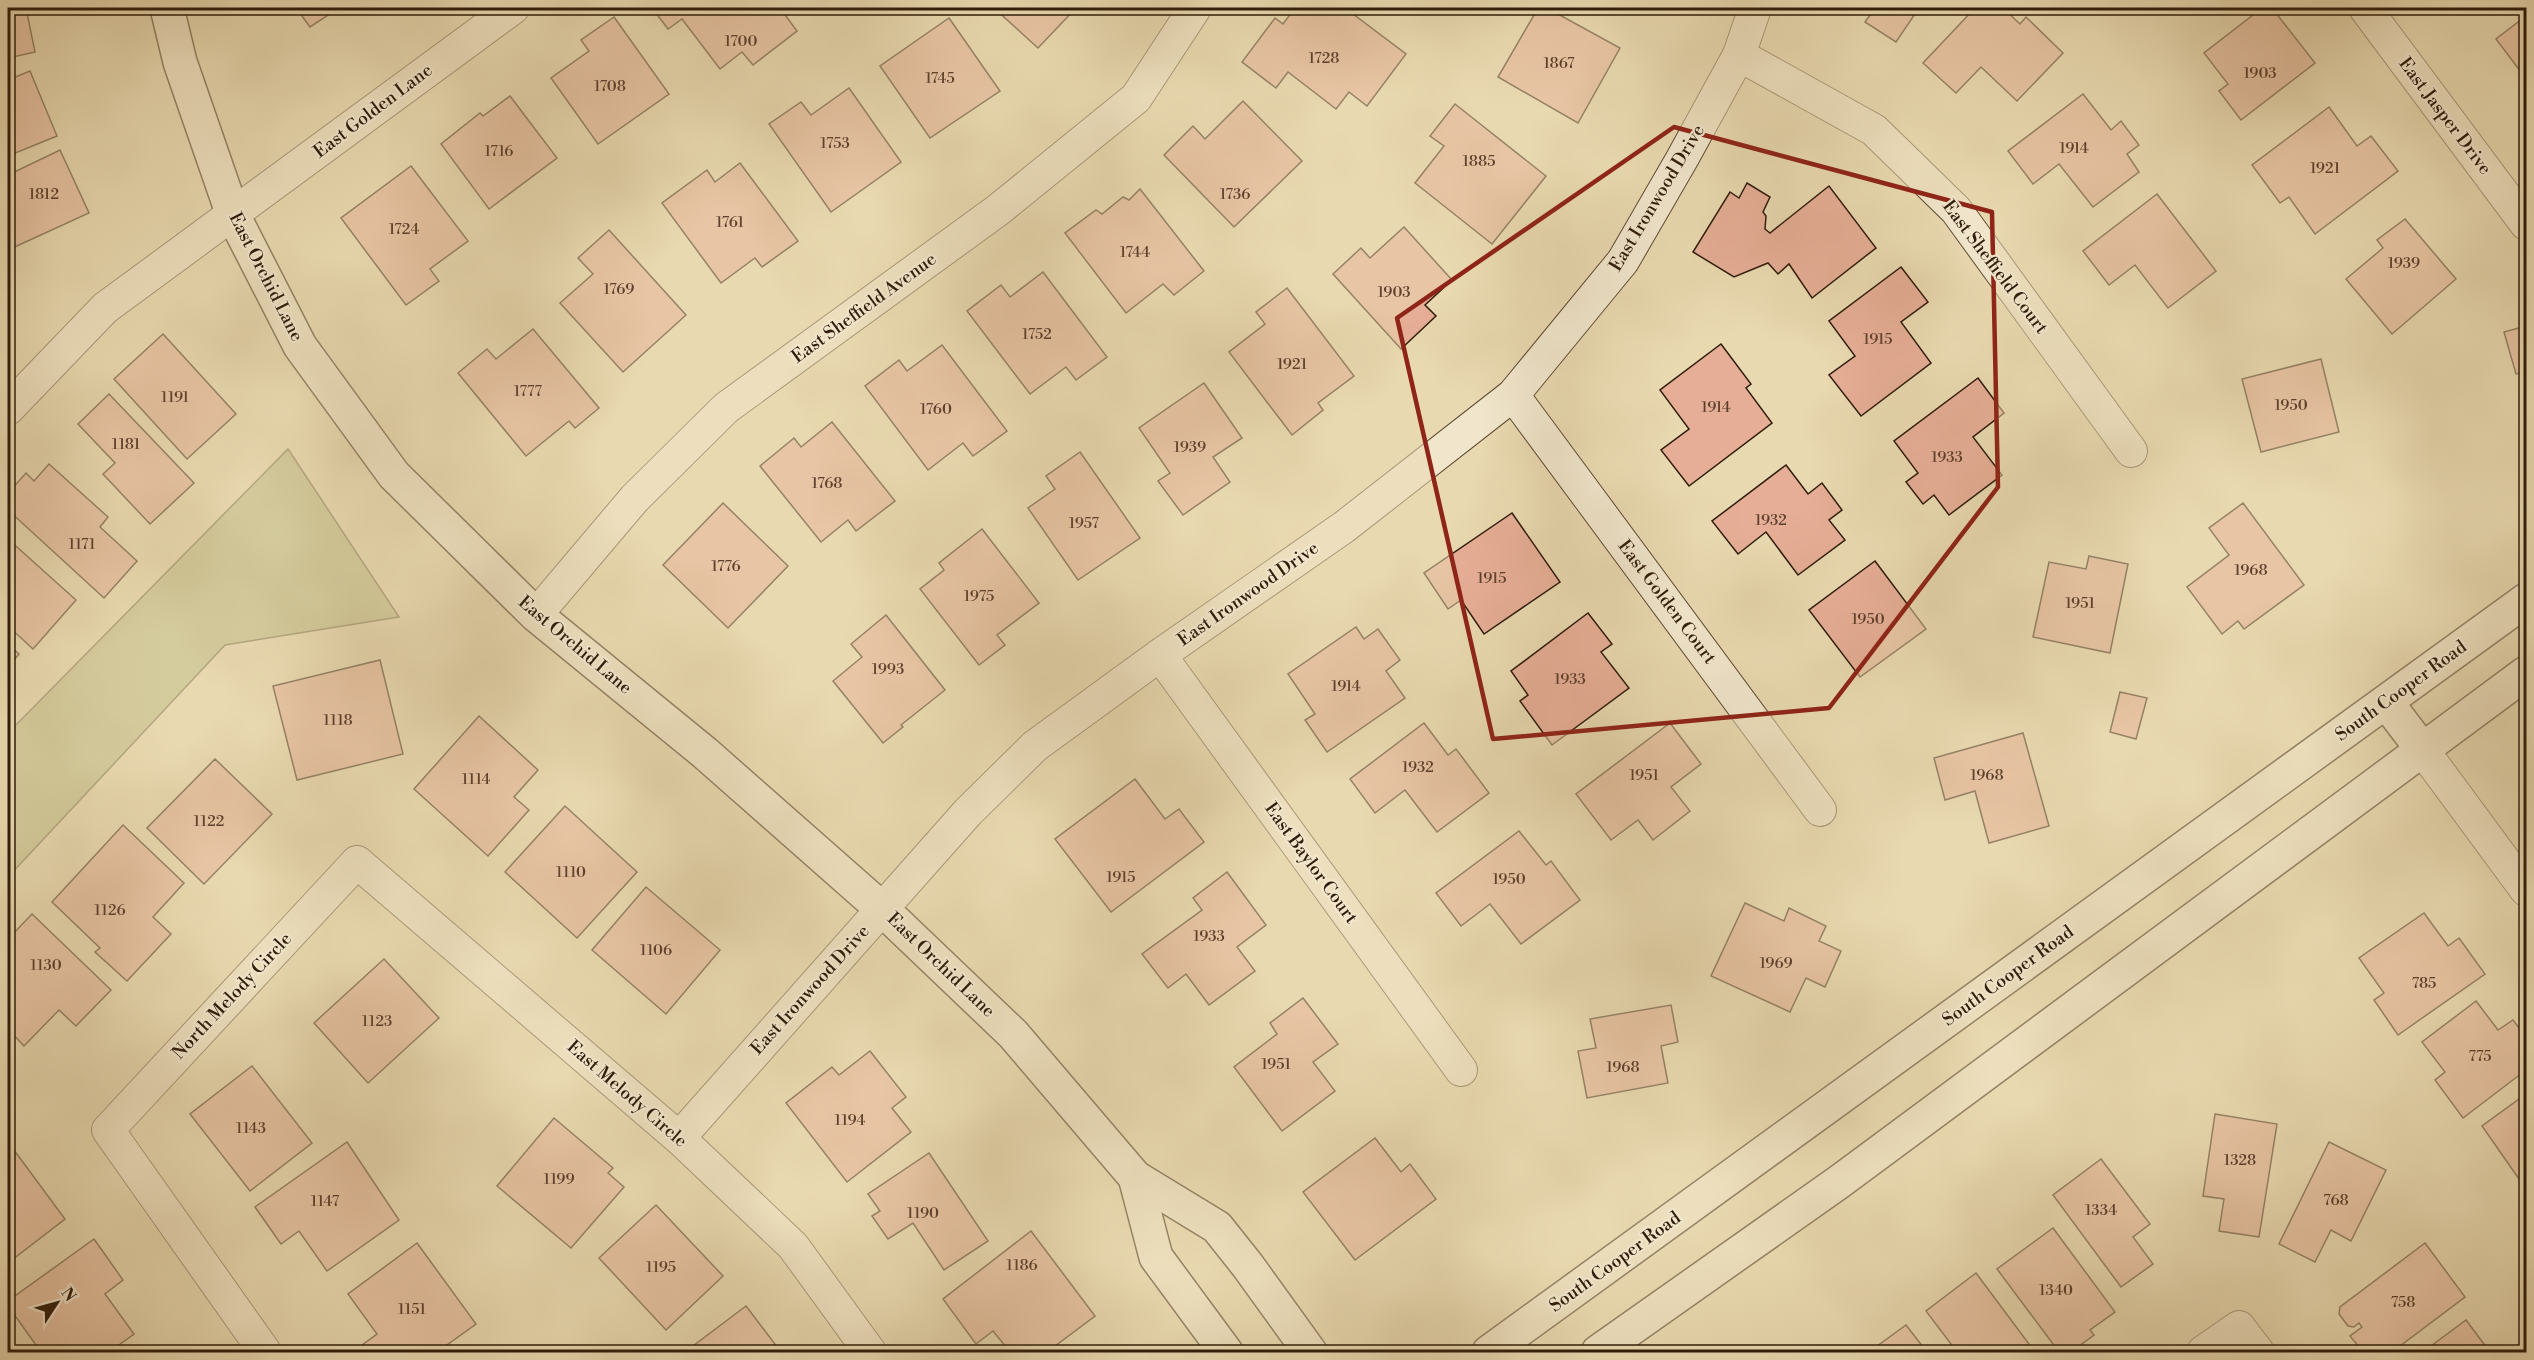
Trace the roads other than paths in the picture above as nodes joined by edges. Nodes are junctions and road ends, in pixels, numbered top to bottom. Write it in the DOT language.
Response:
graph roads {
  1 [pos="167,8"];
  2 [pos="513,8"];
  3 [pos="1195,8"];
  4 [pos="1755,8"];
  5 [pos="2365,8"];
  6 [pos="1739,55"];
  7 [pos="233,215"];
  8 [pos="2526,225"];
  9 [pos="1513,395"];
  10 [pos="8,406"];
  11 [pos="2131,451"];
  12 [pos="2526,600"];
  13 [pos="536,615"];
  14 [pos="1160,655"];
  15 [pos="2526,673"];
  16 [pos="2387,703"];
  17 [pos="2422,749"];
  18 [pos="1820,810"];
  19 [pos="357,861"];
  20 [pos="2526,890"];
  21 [pos="882,909"];
  22 [pos="1461,1070"];
  23 [pos="679,1138"];
  24 [pos="1135,1177"];
  25 [pos="265,1353"];
  26 [pos="870,1353"];
  27 [pos="1226,1353"];
  28 [pos="1310,1353"];
  29 [pos="1489,1353"];
  30 [pos="1598,1353"];
  31 [pos="2203,1353"];
  32 [pos="2258,1353"];
  1 -- 7 [label="main road, East Orchid Lane"];
  2 -- 7 [label="street, East Golden Lane"];
  3 -- 13 [label="street, East Sheffield Avenue"];
  4 -- 6 [label="street, East Ironwood Drive"];
  5 -- 8 [label="street, East Jasper Drive"];
  6 -- 9 [label="street, East Ironwood Drive"];
  6 -- 11 [label="street, East Sheffield Court"];
  7 -- 10 [label="street, East Golden Lane"];
  7 -- 13 [label="main road, East Orchid Lane"];
  9 -- 14 [label="street, East Ironwood Drive"];
  9 -- 18 [label="street, East Golden Court"];
  12 -- 16 [label="main road, South Cooper Road"];
  13 -- 21 [label="main road, East Orchid Lane"];
  14 -- 21 [label="street, East Ironwood Drive"];
  14 -- 22 [label="street, East Baylor Court"];
  15 -- 17 [label="main road"];
  16 -- 17 [label="main road"];
  16 -- 29 [label="main road, South Cooper Road"];
  17 -- 20 [label="street"];
  17 -- 30 [label="main road"];
  19 -- 23 [label="street, East Melody Circle"];
  19 -- 25 [label="street, North Melody Circle"];
  21 -- 23 [label="street, East Ironwood Drive"];
  21 -- 24 [label="main road, East Orchid Lane"];
  23 -- 26 [label="street, East Melody Circle"];
  24 -- 27 [label="main road, East Orchid Lane"];
  24 -- 28 [label="main road, East Orchid Lane"];
  31 -- 32 [label="street"];
}
